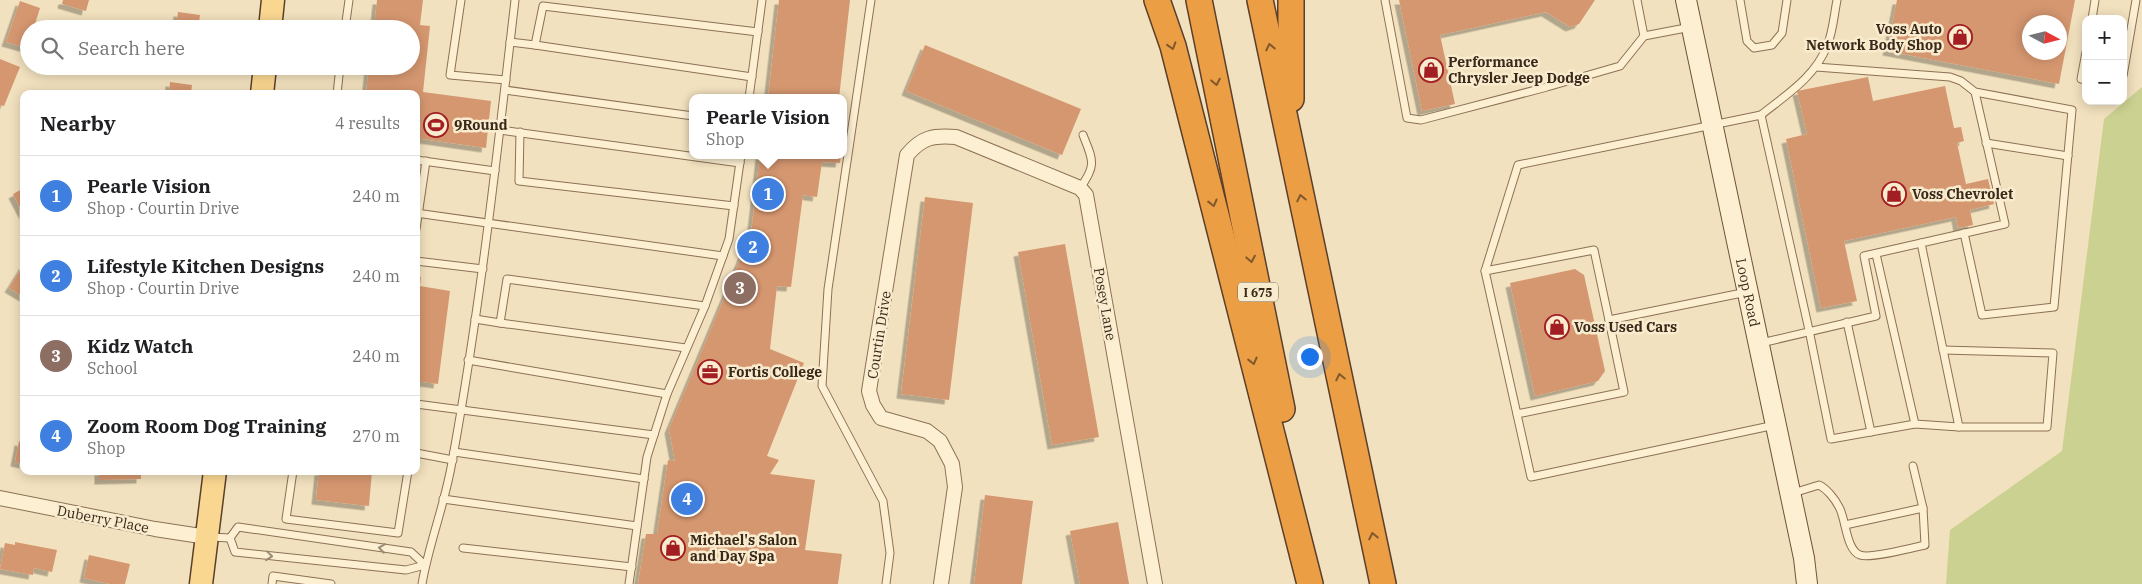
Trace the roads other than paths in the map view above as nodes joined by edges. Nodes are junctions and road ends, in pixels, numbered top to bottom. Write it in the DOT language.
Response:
graph roads {
  1 [pos="273,0"];
  2 [pos="349,0"];
  3 [pos="461,0"];
  4 [pos="515,0"];
  5 [pos="762,0"];
  6 [pos="871,0"];
  7 [pos="1156,0"];
  8 [pos="1199,0"];
  9 [pos="1260,0"];
  10 [pos="1291,0"];
  11 [pos="1385,0"];
  12 [pos="1637,0"];
  13 [pos="1686,0"];
  14 [pos="1740,0"];
  15 [pos="1787,0"];
  16 [pos="1837,0"];
  17 [pos="2095,0"];
  18 [pos="2136,0"];
  19 [pos="2093,15"];
  20 [pos="271,20"];
  21 [pos="346,20"];
  22 [pos="1691,27"];
  23 [pos="758,32"];
  24 [pos="1644,36"];
  25 [pos="510,42"];
  26 [pos="535,45"];
  27 [pos="2126,60"];
  28 [pos="1816,67"];
  29 [pos="264,75"];
  30 [pos="339,75"];
  31 [pos="752,77"];
  32 [pos="506,80"];
  33 [pos="262,90"];
  34 [pos="337,90"];
  35 [pos="505,90"];
  36 [pos="1974,92"];
  37 [pos="750,94"];
  38 [pos="689,115"];
  39 [pos="1761,116"];
  40 [pos="1712,124"];
  41 [pos="500,130"];
  42 [pos="520,132"];
  43 [pos="1084,135"];
  44 [pos="1986,143"];
  45 [pos="1290,146"];
  46 [pos="689,156"];
  47 [pos="2068,156"];
  48 [pos="712,159"];
  49 [pos="741,159"];
  50 [pos="420,160"];
  51 [pos="426,161"];
  52 [pos="740,163"];
  53 [pos="495,171"];
  54 [pos="1080,188"];
  55 [pos="420,200"];
  56 [pos="734,206"];
  57 [pos="420,213"];
  58 [pos="489,224"];
  59 [pos="1964,233"];
  60 [pos="1921,243"];
  61 [pos="1876,254"];
  62 [pos="723,256"];
  63 [pos="420,261"];
  64 [pos="482,269"];
  65 [pos="1485,271"];
  66 [pos="1748,292"];
  67 [pos="704,306"];
  68 [pos="474,319"];
  69 [pos="1609,320"];
  70 [pos="1847,322"];
  71 [pos="500,323"];
  72 [pos="1809,330"];
  73 [pos="1758,344"];
  74 [pos="686,348"];
  75 [pos="1943,350"];
  76 [pos="468,360"];
  77 [pos="667,394"];
  78 [pos="420,405"];
  79 [pos="461,410"];
  80 [pos="1517,414"];
  81 [pos="1916,424"];
  82 [pos="1776,425"];
  83 [pos="1959,427"];
  84 [pos="1871,432"];
  85 [pos="654,435"];
  86 [pos="420,453"];
  87 [pos="454,456"];
  88 [pos="1913,466"];
  89 [pos="215,475"];
  90 [pos="292,475"];
  91 [pos="407,475"];
  92 [pos="644,479"];
  93 [pos="1790,494"];
  94 [pos="0,498"];
  95 [pos="443,499"];
  96 [pos="1923,508"];
  97 [pos="1845,525"];
  98 [pos="637,526"];
  99 [pos="207,537"];
  100 [pos="230,538"];
  101 [pos="463,548"];
  102 [pos="425,565"];
  103 [pos="632,567"];
  104 [pos="201,584"];
  105 [pos="272,584"];
  106 [pos="331,584"];
  107 [pos="422,584"];
  108 [pos="629,584"];
  109 [pos="886,584"];
  110 [pos="941,584"];
  111 [pos="1155,584"];
  112 [pos="1310,584"];
  113 [pos="1317,584"];
  114 [pos="1384,584"];
  115 [pos="1806,584"];
  1 -- 20 [label="main road"];
  2 -- 21 [label="lane"];
  3 -- 32 [label="lane"];
  4 -- 25 [label="lane"];
  5 -- 23 [label="lane"];
  6 -- 109 [label="lane"];
  7 -- 112 [label="highway, one-way"];
  8 -- 113 [label="highway, I 675, one-way"];
  45 -- 9 [label="highway, one-way"];
  10 -- 45 [label="highway"];
  11 -- 24 [label="lane"];
  12 -- 24 [label="lane"];
  13 -- 22 [label="street, Loop Road"];
  14 -- 15 [label="lane"];
  16 -- 28 [label="lane"];
  17 -- 19 [label="lane"];
  18 -- 27 [label="lane"];
  22 -- 24 [label="lane"];
  22 -- 40 [label="street, Loop Road"];
  23 -- 26 [label="lane"];
  23 -- 31 [label="lane"];
  25 -- 26 [label="lane"];
  25 -- 32 [label="lane"];
  26 -- 31 [label="lane"];
  28 -- 36 [label="lane"];
  28 -- 39 [label="lane"];
  29 -- 33 [label="main road"];
  30 -- 34 [label="lane"];
  31 -- 37 [label="lane"];
  32 -- 35 [label="lane"];
  35 -- 38 [label="lane"];
  35 -- 41 [label="lane"];
  36 -- 44 [label="lane"];
  36 -- 47 [label="lane"];
  39 -- 40 [label="lane"];
  39 -- 72 [label="lane"];
  40 -- 65 [label="lane"];
  40 -- 66 [label="street, Loop Road"];
  41 -- 42 [label="lane"];
  41 -- 53 [label="lane"];
  42 -- 46 [label="lane"];
  42 -- 56 [label="lane"];
  43 -- 54 [label="lane"];
  44 -- 47 [label="lane"];
  44 -- 59 [label="lane"];
  114 -- 45 [label="highway, one-way"];
  47 -- 59 [label="lane"];
  48 -- 52 [label="lane"];
  49 -- 52 [label="lane"];
  50 -- 51 [label="lane"];
  51 -- 53 [label="lane"];
  51 -- 55 [label="lane"];
  52 -- 56 [label="lane"];
  53 -- 58 [label="lane"];
  54 -- 110 [label="street, Courtin Drive"];
  54 -- 111 [label="street, Posey Lane"];
  56 -- 62 [label="lane"];
  57 -- 58 [label="lane"];
  58 -- 62 [label="lane"];
  58 -- 64 [label="lane"];
  59 -- 60 [label="lane"];
  60 -- 61 [label="lane"];
  60 -- 75 [label="lane"];
  61 -- 70 [label="lane"];
  61 -- 81 [label="lane"];
  62 -- 67 [label="lane"];
  63 -- 64 [label="lane"];
  64 -- 68 [label="lane"];
  65 -- 69 [label="lane"];
  65 -- 80 [label="lane"];
  66 -- 69 [label="lane"];
  66 -- 73 [label="street, Loop Road"];
  67 -- 71 [label="lane"];
  67 -- 74 [label="lane"];
  68 -- 71 [label="lane"];
  68 -- 76 [label="lane"];
  69 -- 80 [label="lane"];
  70 -- 72 [label="lane"];
  70 -- 84 [label="lane"];
  71 -- 74 [label="lane"];
  72 -- 73 [label="lane"];
  72 -- 84 [label="lane"];
  73 -- 82 [label="street, Loop Road"];
  74 -- 77 [label="lane"];
  75 -- 83 [label="lane"];
  75 -- 83 [label="lane"];
  76 -- 77 [label="lane"];
  76 -- 79 [label="lane"];
  77 -- 85 [label="lane"];
  78 -- 79 [label="lane"];
  79 -- 85 [label="lane"];
  79 -- 87 [label="lane"];
  80 -- 82 [label="lane"];
  81 -- 83 [label="lane"];
  81 -- 84 [label="lane"];
  82 -- 93 [label="street, Loop Road"];
  85 -- 92 [label="lane"];
  86 -- 87 [label="lane"];
  87 -- 92 [label="lane"];
  87 -- 95 [label="lane"];
  88 -- 96 [label="lane"];
  89 -- 99 [label="main road"];
  90 -- 91 [label="lane"];
  92 -- 98 [label="lane"];
  93 -- 97 [label="lane"];
  93 -- 115 [label="street, Loop Road"];
  94 -- 99 [label="street, Duberry Place"];
  95 -- 98 [label="lane"];
  95 -- 102 [label="lane"];
  96 -- 97 [label="lane"];
  96 -- 97 [label="lane"];
  98 -- 103 [label="lane"];
  99 -- 100 [label="lane"];
  99 -- 104 [label="main road"];
  100 -- 102 [label="lane, one-way"];
  102 -- 100 [label="lane, one-way"];
  101 -- 103 [label="lane"];
  102 -- 107 [label="lane"];
  103 -- 108 [label="lane"];
  105 -- 106 [label="lane"];
}
